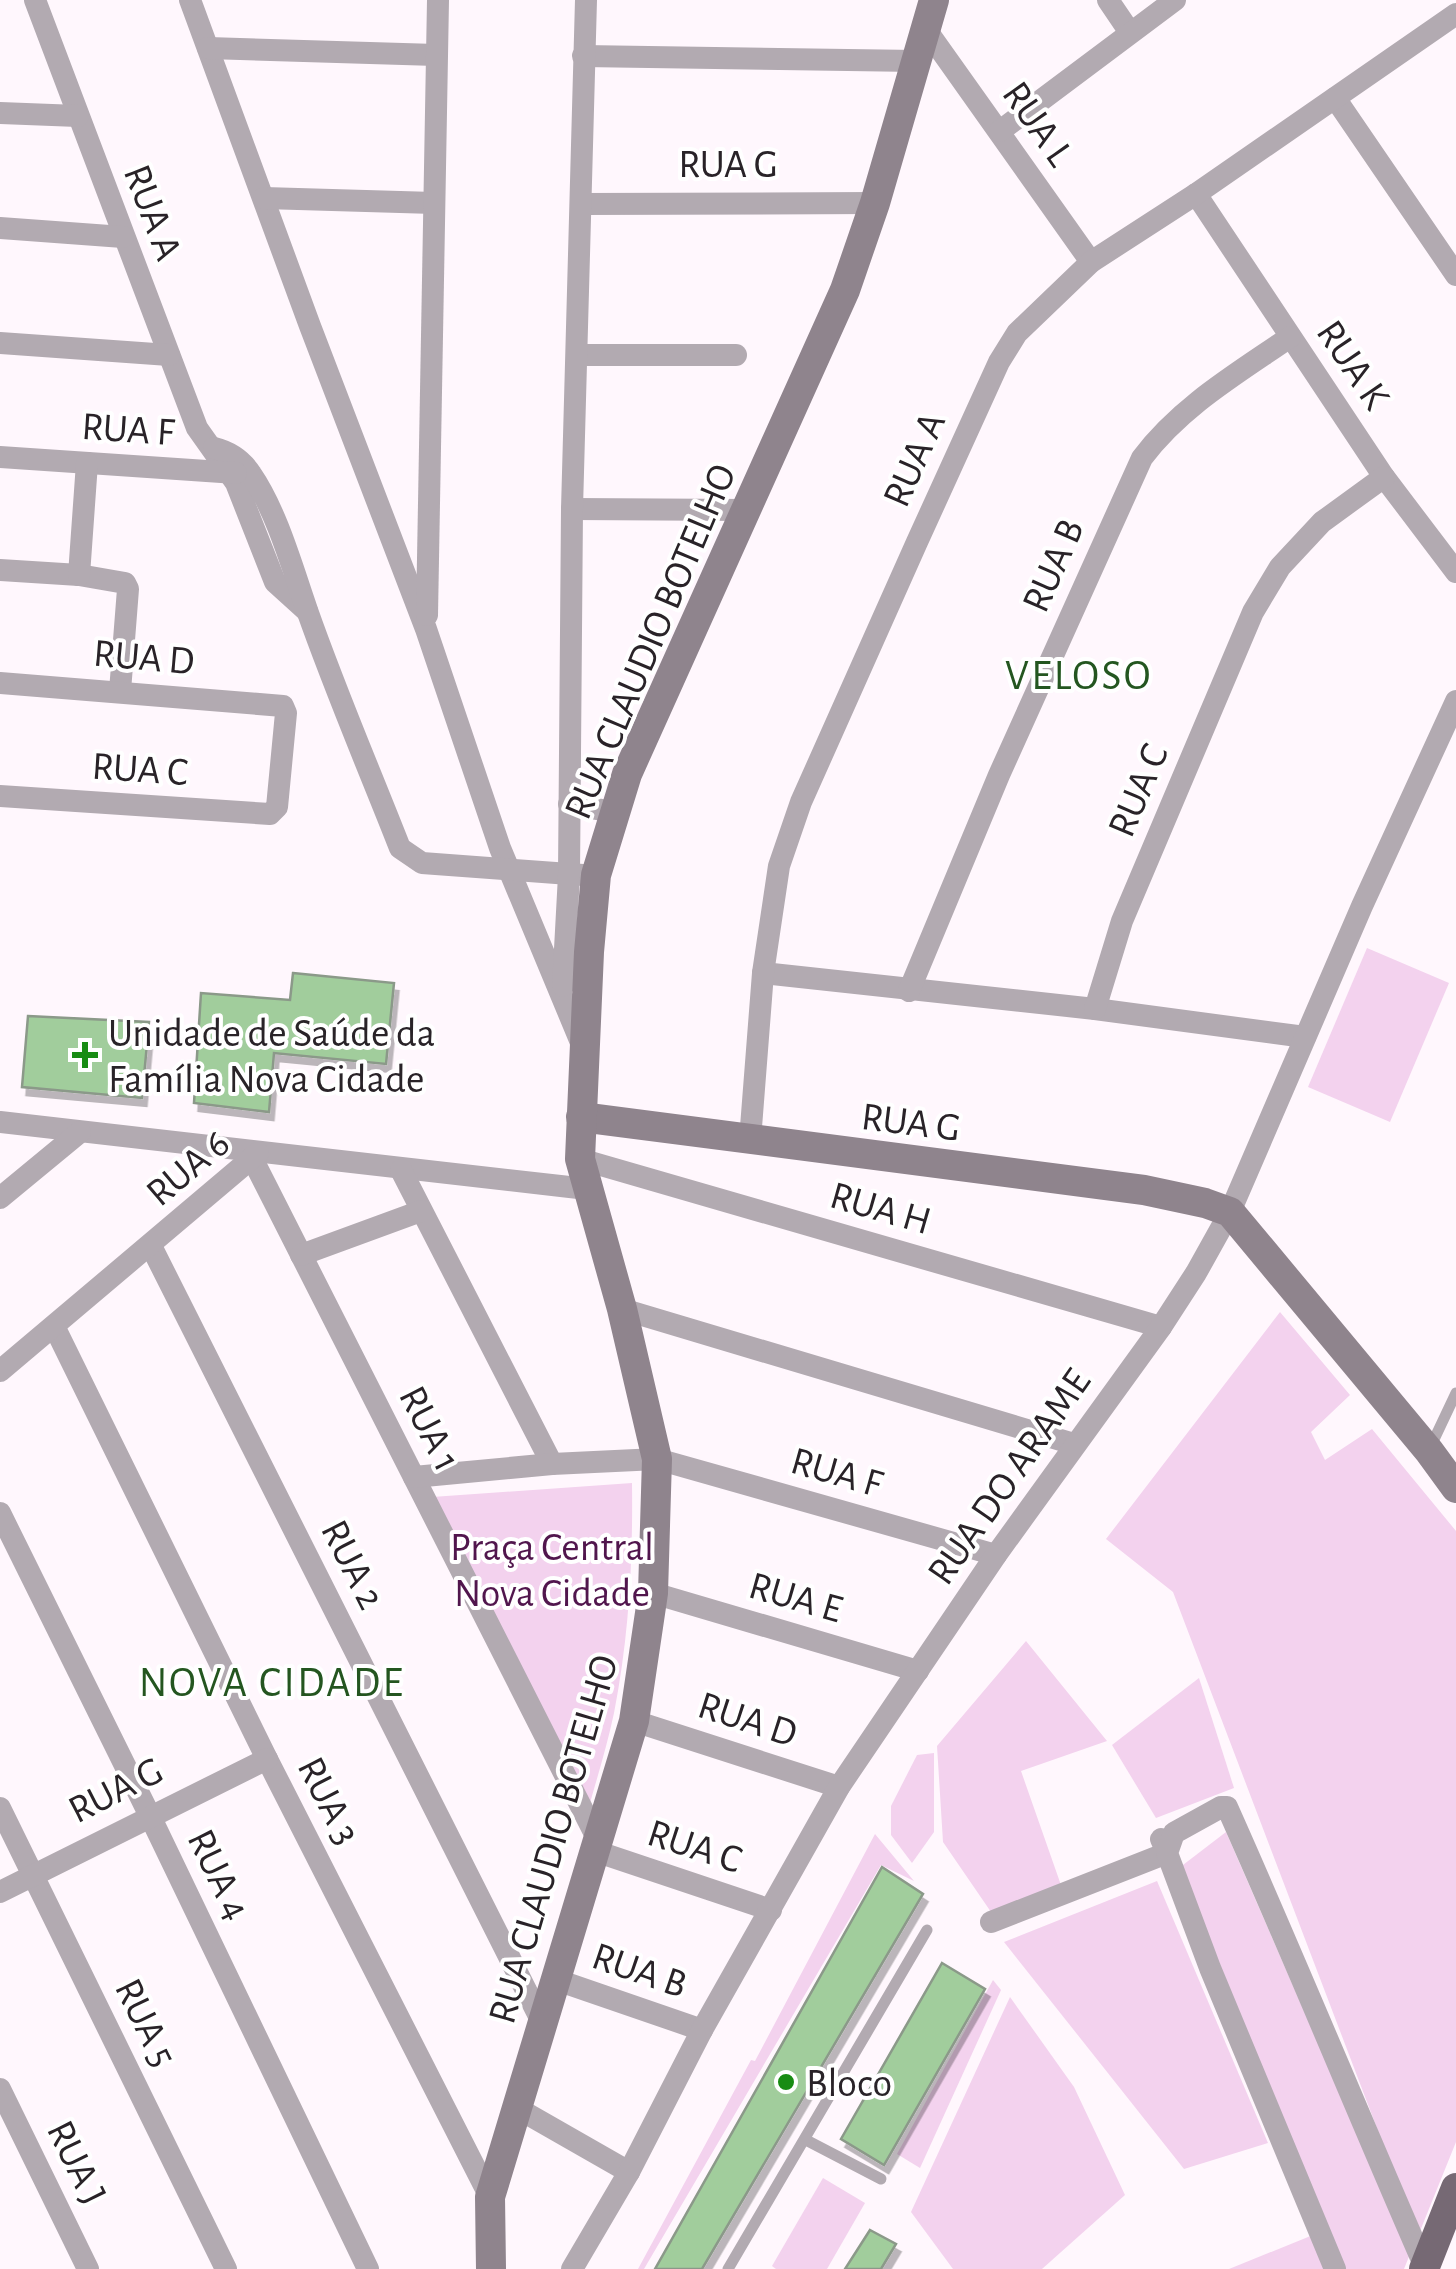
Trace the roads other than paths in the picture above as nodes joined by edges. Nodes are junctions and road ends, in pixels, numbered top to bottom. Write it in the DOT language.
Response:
graph roads {
  1 [pos="35,0"];
  2 [pos="190,0"];
  3 [pos="438,0"];
  4 [pos="586,0"];
  5 [pos="1108,0"];
  6 [pos="1175,0"];
  7 [pos="930,14"];
  8 [pos="1456,14"];
  9 [pos="1129,31"];
  10 [pos="208,48"];
  11 [pos="436,55"];
  12 [pos="583,56"];
  13 [pos="916,61"];
  14 [pos="1335,98"];
  15 [pos="0,113"];
  16 [pos="78,116"];
  17 [pos="1000,131"];
  18 [pos="1196,194"];
  19 [pos="264,198"];
  20 [pos="434,203"];
  21 [pos="874,203"];
  22 [pos="581,204"];
  23 [pos="0,228"];
  24 [pos="123,237"];
  25 [pos="1092,262"];
  26 [pos="1456,275"];
  27 [pos="1290,336"];
  28 [pos="0,343"];
  29 [pos="169,355"];
  30 [pos="577,355"];
  31 [pos="736,356"];
  32 [pos="0,457"];
  33 [pos="87,462"];
  34 [pos="240,473"];
  35 [pos="1384,477"];
  36 [pos="572,509"];
  37 [pos="747,510"];
  38 [pos="0,570"];
  39 [pos="1456,572"];
  40 [pos="79,575"];
  41 [pos="426,629"];
  42 [pos="0,683"];
  43 [pos="120,692"];
  44 [pos="1456,701"];
  45 [pos="0,796"];
  46 [pos="568,804"];
  47 [pos="274,812"];
  48 [pos="613,812"];
  49 [pos="509,872"];
  50 [pos="583,875"];
  51 [pos="763,973"];
  52 [pos="909,991"];
  53 [pos="562,992"];
  54 [pos="1095,1010"];
  55 [pos="1305,1037"];
  56 [pos="584,1049"];
  57 [pos="581,1117"];
  58 [pos="0,1122"];
  59 [pos="80,1132"];
  60 [pos="750,1140"];
  61 [pos="255,1156"];
  62 [pos="401,1170"];
  63 [pos="584,1174"];
  64 [pos="0,1198"];
  65 [pos="421,1211"];
  66 [pos="1230,1212"];
  67 [pos="152,1246"];
  68 [pos="301,1255"];
  69 [pos="622,1310"];
  70 [pos="54,1326"];
  71 [pos="1161,1327"];
  72 [pos="0,1371"];
  73 [pos="1456,1393"];
  74 [pos="1074,1444"];
  75 [pos="1428,1451"];
  76 [pos="656,1459"];
  77 [pos="552,1464"];
  78 [pos="414,1477"];
  79 [pos="1456,1488"];
  80 [pos="0,1514"];
  81 [pos="996,1555"];
  82 [pos="652,1593"];
  83 [pos="918,1671"];
  84 [pos="634,1721"];
  85 [pos="267,1759"];
  86 [pos="838,1787"];
  87 [pos="0,1808"];
  88 [pos="150,1816"];
  89 [pos="596,1846"];
  90 [pos="1166,1853"];
  91 [pos="34,1876"];
  92 [pos="0,1892"];
  93 [pos="771,1910"];
  94 [pos="992,1922"];
  95 [pos="927,1930"];
  96 [pos="554,1979"];
  97 [pos="543,2024"];
  98 [pos="702,2030"];
  99 [pos="0,2089"];
  100 [pos="518,2108"];
  101 [pos="806,2140"];
  102 [pos="629,2172"];
  103 [pos="881,2179"];
  104 [pos="1456,2188"];
  105 [pos="490,2197"];
  106 [pos="1425,2268"];
  107 [pos="88,2269"];
  108 [pos="226,2269"];
  109 [pos="368,2269"];
  110 [pos="492,2269"];
  111 [pos="572,2269"];
  112 [pos="728,2269"];
  113 [pos="1335,2269"];
  1 -- 16 [label="street, RUA A"];
  2 -- 10 [label="street"];
  3 -- 11 [label="street"];
  4 -- 12 [label="street"];
  5 -- 9 [label="street"];
  6 -- 9 [label="street"];
  7 -- 13 [label="street, RUA CLAUDIO BOTELHO"];
  7 -- 17 [label="street, RUA L"];
  8 -- 14 [label="street, RUA A"];
  9 -- 17 [label="street"];
  10 -- 11 [label="street"];
  10 -- 19 [label="street"];
  11 -- 20 [label="street"];
  12 -- 13 [label="street"];
  12 -- 22 [label="street"];
  13 -- 21 [label="street, RUA CLAUDIO BOTELHO"];
  14 -- 18 [label="street, RUA A"];
  14 -- 26 [label="street"];
  15 -- 16 [label="street"];
  16 -- 24 [label="street, RUA A"];
  17 -- 25 [label="street, RUA L"];
  18 -- 25 [label="street, RUA A"];
  18 -- 27 [label="street, RUA K"];
  19 -- 20 [label="street"];
  19 -- 41 [label="street"];
  20 -- 41 [label="street"];
  21 -- 22 [label="street, RUA G"];
  21 -- 37 [label="street, RUA CLAUDIO BOTELHO"];
  22 -- 30 [label="street"];
  23 -- 24 [label="street"];
  24 -- 29 [label="street, RUA A"];
  25 -- 51 [label="street, RUA A"];
  27 -- 35 [label="street, RUA K"];
  27 -- 52 [label="street, RUA B"];
  28 -- 29 [label="street"];
  29 -- 34 [label="street, RUA A"];
  30 -- 31 [label="street"];
  30 -- 36 [label="street"];
  32 -- 33 [label="street, RUA F"];
  33 -- 34 [label="street, RUA F"];
  33 -- 40 [label="street"];
  34 -- 49 [label="street, RUA A"];
  35 -- 39 [label="street, RUA K"];
  35 -- 54 [label="street, RUA C"];
  36 -- 37 [label="street"];
  36 -- 46 [label="street"];
  37 -- 48 [label="street, RUA CLAUDIO BOTELHO"];
  38 -- 40 [label="street"];
  40 -- 43 [label="street"];
  41 -- 49 [label="street"];
  42 -- 43 [label="street, RUA D"];
  43 -- 47 [label="street, RUA D"];
  44 -- 55 [label="street, RUA DO ARAME"];
  45 -- 47 [label="street, RUA C"];
  46 -- 48 [label="street"];
  46 -- 50 [label="street"];
  48 -- 50 [label="street, RUA CLAUDIO BOTELHO"];
  49 -- 50 [label="street, RUA A"];
  49 -- 53 [label="street"];
  50 -- 53 [label="street"];
  50 -- 56 [label="street, RUA CLAUDIO BOTELHO"];
  51 -- 52 [label="street"];
  51 -- 60 [label="street, RUA A"];
  52 -- 54 [label="street"];
  53 -- 56 [label="street"];
  54 -- 55 [label="street"];
  55 -- 66 [label="street, RUA DO ARAME"];
  56 -- 57 [label="street, RUA CLAUDIO BOTELHO"];
  57 -- 60 [label="street, RUA G"];
  57 -- 63 [label="street, RUA CLAUDIO BOTELHO"];
  58 -- 59 [label="street"];
  59 -- 61 [label="street"];
  59 -- 64 [label="street"];
  60 -- 66 [label="street, RUA G"];
  61 -- 62 [label="street, RUA 6"];
  61 -- 67 [label="street, RUA 6"];
  61 -- 68 [label="street, RUA 1"];
  62 -- 63 [label="street, RUA 6"];
  62 -- 65 [label="street"];
  63 -- 69 [label="street, RUA CLAUDIO BOTELHO"];
  63 -- 71 [label="street, RUA H"];
  65 -- 68 [label="street"];
  65 -- 77 [label="street"];
  66 -- 71 [label="street, RUA DO ARAME"];
  66 -- 75 [label="street"];
  67 -- 70 [label="street, RUA 6"];
  67 -- 97 [label="street, RUA 2"];
  68 -- 78 [label="street, RUA 1"];
  69 -- 74 [label="street"];
  69 -- 76 [label="street, RUA CLAUDIO BOTELHO"];
  70 -- 72 [label="street, RUA 6"];
  70 -- 85 [label="street, RUA 3"];
  71 -- 74 [label="street, RUA DO ARAME"];
  73 -- 75 [label="lane"];
  74 -- 81 [label="street, RUA DO ARAME"];
  75 -- 79 [label="street"];
  76 -- 77 [label="street, RUA F"];
  76 -- 81 [label="street, RUA F"];
  76 -- 82 [label="street, RUA CLAUDIO BOTELHO"];
  77 -- 78 [label="street, RUA F"];
  78 -- 89 [label="street, RUA 1"];
  80 -- 88 [label="street, RUA 4"];
  81 -- 83 [label="street, RUA DO ARAME"];
  82 -- 83 [label="street, RUA E"];
  82 -- 84 [label="street, RUA CLAUDIO BOTELHO"];
  83 -- 86 [label="street, RUA DO ARAME"];
  84 -- 86 [label="street, RUA D"];
  84 -- 89 [label="street, RUA CLAUDIO BOTELHO"];
  85 -- 88 [label="street, RUA G"];
  85 -- 105 [label="street, RUA 3"];
  86 -- 93 [label="street, RUA DO ARAME"];
  87 -- 91 [label="street, RUA 5"];
  88 -- 91 [label="street, RUA G"];
  88 -- 109 [label="street, RUA 4"];
  89 -- 93 [label="street, RUA C"];
  89 -- 96 [label="street, RUA CLAUDIO BOTELHO"];
  90 -- 94 [label="street"];
  90 -- 106 [label="street"];
  90 -- 113 [label="street"];
  91 -- 92 [label="street, RUA G"];
  91 -- 108 [label="street, RUA 5"];
  93 -- 98 [label="street, RUA DO ARAME"];
  95 -- 101 [label="lane"];
  96 -- 97 [label="street, RUA CLAUDIO BOTELHO"];
  96 -- 98 [label="street, RUA B"];
  97 -- 100 [label="street, RUA CLAUDIO BOTELHO"];
  98 -- 102 [label="street, RUA DO ARAME"];
  99 -- 107 [label="street, RUA J"];
  100 -- 102 [label="street"];
  100 -- 105 [label="street, RUA CLAUDIO BOTELHO"];
  101 -- 103 [label="lane"];
  101 -- 112 [label="lane"];
  102 -- 111 [label="street, RUA DO ARAME"];
  104 -- 106 [label="main road"];
  105 -- 110 [label="street, RUA CLAUDIO BOTELHO"];
}
